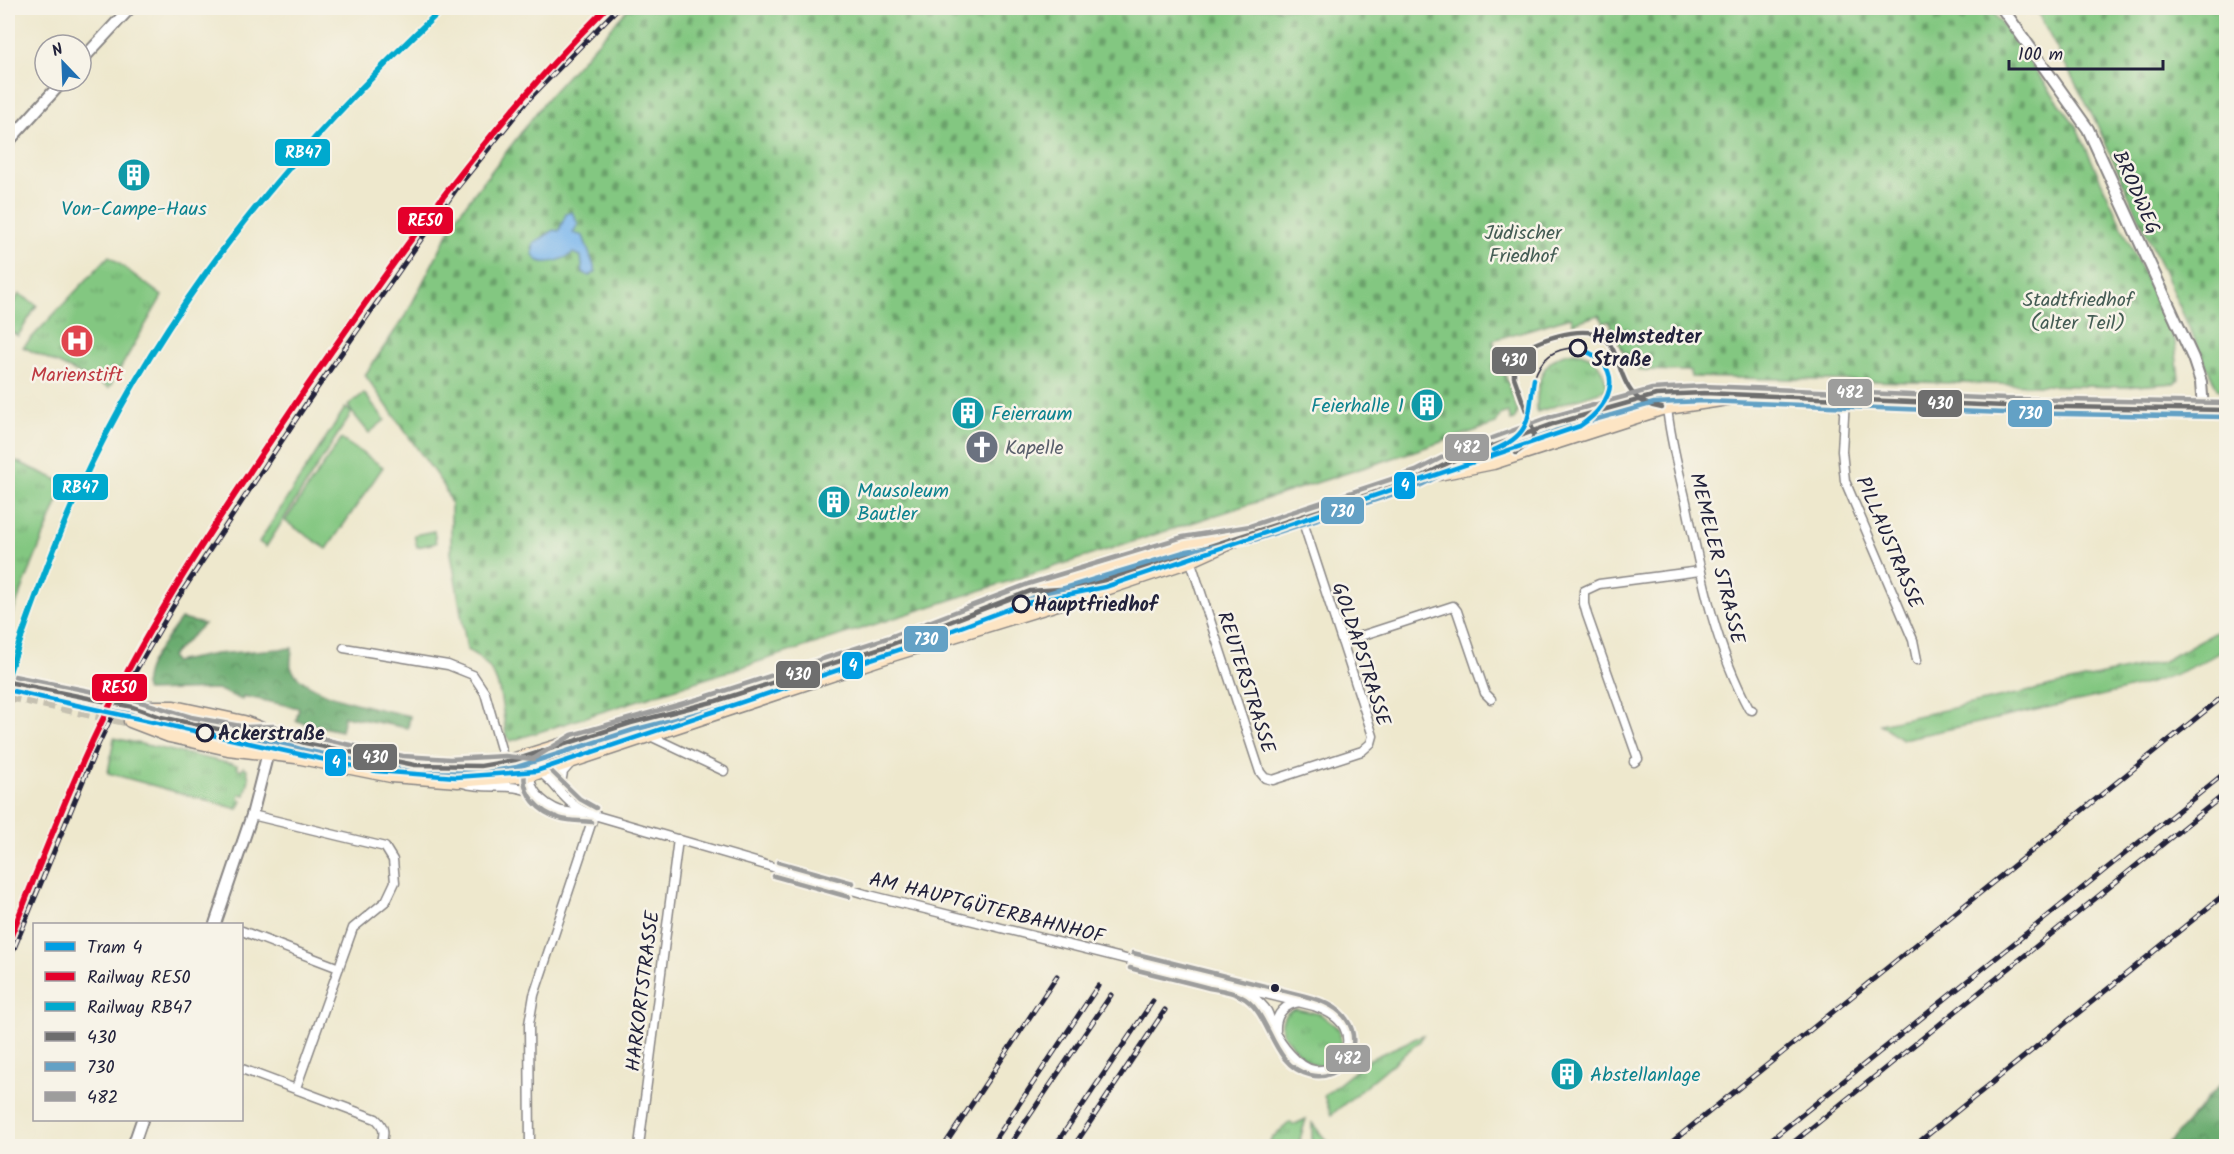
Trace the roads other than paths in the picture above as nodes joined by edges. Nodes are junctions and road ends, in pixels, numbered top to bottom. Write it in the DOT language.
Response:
graph roads {
  1 [pos="130,8"];
  2 [pos="2002,8"];
  3 [pos="93,48"];
  4 [pos="52,93"];
  5 [pos="8,142"];
  6 [pos="1715,393"];
  7 [pos="1748,396"];
  8 [pos="1845,399"];
  9 [pos="1635,400"];
  10 [pos="1664,408"];
  11 [pos="2202,409"];
  12 [pos="2226,410"];
  13 [pos="1419,478"];
  14 [pos="1300,516"];
  15 [pos="1252,533"];
  16 [pos="1185,544"];
  17 [pos="1190,561"];
  18 [pos="1700,571"];
  19 [pos="1066,581"];
  20 [pos="1072,600"];
  21 [pos="1342,642"];
  22 [pos="344,648"];
  23 [pos="1917,660"];
  24 [pos="1491,699"];
  25 [pos="132,707"];
  26 [pos="1752,710"];
  27 [pos="130,721"];
  28 [pos="273,734"];
  29 [pos="650,736"];
  30 [pos="575,742"];
  31 [pos="268,755"];
  32 [pos="1634,762"];
  33 [pos="505,763"];
  34 [pos="571,763"];
  35 [pos="1315,766"];
  36 [pos="724,771"];
  37 [pos="536,772"];
  38 [pos="463,781"];
  39 [pos="561,793"];
  40 [pos="538,796"];
  41 [pos="590,814"];
  42 [pos="252,816"];
  43 [pos="678,839"];
  44 [pos="218,923"];
  45 [pos="243,931"];
  46 [pos="339,968"];
  47 [pos="1244,989"];
  48 [pos="1303,1003"];
  49 [pos="1278,1036"];
  50 [pos="243,1069"];
  51 [pos="296,1088"];
  52 [pos="141,1121"];
  53 [pos="133,1146"];
  54 [pos="381,1146"];
  55 [pos="530,1146"];
  56 [pos="639,1146"];
  1 -- 3 [label="street"];
  2 -- 11 [label="street, BRODWEG"];
  4 -- 5 [label="street"];
  6 -- 7 [label="main road"];
  6 -- 9 [label="main road"];
  6 -- 10 [label="main road"];
  7 -- 8 [label="main road"];
  7 -- 10 [label="main road"];
  8 -- 11 [label="main road"];
  8 -- 23 [label="street, PILLAUSTRASSE"];
  9 -- 10 [label="main road"];
  9 -- 13 [label="main road"];
  10 -- 13 [label="main road"];
  10 -- 18 [label="street, MEMELER STRASSE"];
  11 -- 12 [label="main road"];
  13 -- 14 [label="main road"];
  14 -- 15 [label="main road"];
  14 -- 21 [label="street, GOLDAPSTRASSE"];
  15 -- 16 [label="main road"];
  15 -- 17 [label="main road"];
  16 -- 17 [label="street, REUTERSTRASSE"];
  16 -- 19 [label="main road"];
  17 -- 20 [label="main road"];
  17 -- 35 [label="street, REUTERSTRASSE"];
  18 -- 26 [label="street, MEMELER STRASSE"];
  18 -- 32 [label="street"];
  19 -- 20 [label="main road"];
  19 -- 30 [label="main road"];
  20 -- 29 [label="main road"];
  21 -- 24 [label="street"];
  21 -- 35 [label="street, GOLDAPSTRASSE"];
  22 -- 33 [label="street"];
  25 -- 28 [label="main road"];
  27 -- 31 [label="main road"];
  28 -- 31 [label="street"];
  28 -- 33 [label="main road"];
  29 -- 34 [label="main road"];
  29 -- 36 [label="street"];
  30 -- 33 [label="main road"];
  30 -- 37 [label="street"];
  31 -- 38 [label="main road"];
  31 -- 42 [label="street"];
  33 -- 37 [label="street"];
  33 -- 38 [label="street"];
  34 -- 37 [label="main road"];
  34 -- 39 [label="street"];
  37 -- 38 [label="main road"];
  37 -- 39 [label="street, AM HAUPTGÜTERBAHNHOF"];
  37 -- 40 [label="street"];
  38 -- 40 [label="street"];
  39 -- 41 [label="street, AM HAUPTGÜTERBAHNHOF"];
  40 -- 41 [label="street, AM HAUPTGÜTERBAHNHOF"];
  41 -- 43 [label="street, AM HAUPTGÜTERBAHNHOF"];
  41 -- 55 [label="street"];
  42 -- 44 [label="street"];
  42 -- 46 [label="street"];
  43 -- 47 [label="street, AM HAUPTGÜTERBAHNHOF"];
  43 -- 56 [label="street, HARKORTSTRASSE"];
  45 -- 46 [label="street"];
  46 -- 51 [label="street"];
  47 -- 48 [label="street, AM HAUPTGÜTERBAHNHOF"];
  47 -- 49 [label="street, AM HAUPTGÜTERBAHNHOF"];
  48 -- 49 [label="street"];
  48 -- 49 [label="street, AM HAUPTGÜTERBAHNHOF"];
  50 -- 51 [label="street"];
  51 -- 54 [label="street"];
  52 -- 53 [label="street"];
}
